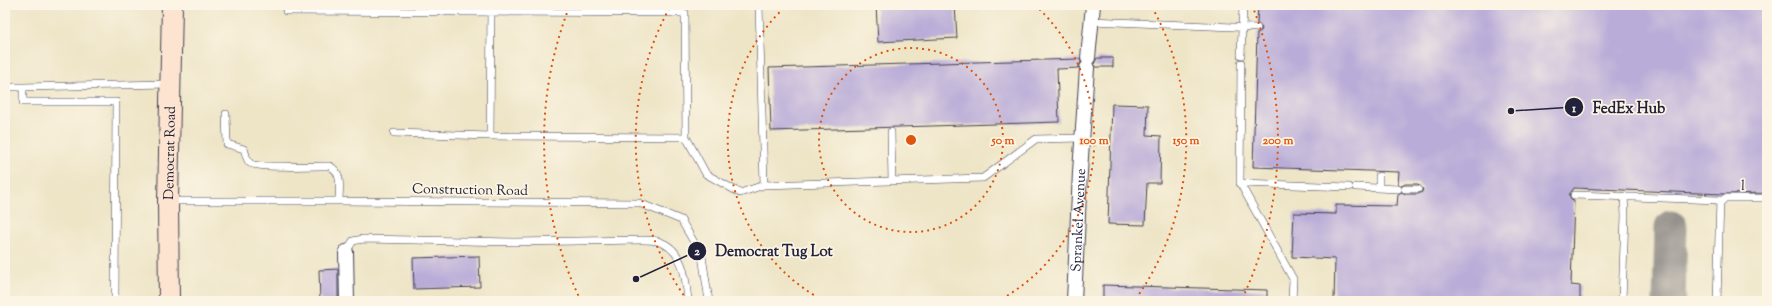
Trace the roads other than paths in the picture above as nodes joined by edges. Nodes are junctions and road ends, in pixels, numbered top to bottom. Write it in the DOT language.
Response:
graph roads {
  1 [pos="172,5"];
  2 [pos="760,5"];
  3 [pos="1093,5"];
  4 [pos="1243,5"];
  5 [pos="491,8"];
  6 [pos="286,11"];
  7 [pos="1091,21"];
  8 [pos="1242,27"];
  9 [pos="1257,28"];
  10 [pos="1241,55"];
  11 [pos="1241,63"];
  12 [pos="171,84"];
  13 [pos="5,87"];
  14 [pos="23,87"];
  15 [pos="226,114"];
  16 [pos="891,132"];
  17 [pos="394,133"];
  18 [pos="490,136"];
  19 [pos="686,137"];
  20 [pos="1082,138"];
  21 [pos="1379,176"];
  22 [pos="892,181"];
  23 [pos="1240,183"];
  24 [pos="764,185"];
  25 [pos="1379,188"];
  26 [pos="1418,190"];
  27 [pos="1574,195"];
  28 [pos="1624,196"];
  29 [pos="1767,198"];
  30 [pos="339,200"];
  31 [pos="168,201"];
  32 [pos="1720,203"];
  33 [pos="346,252"];
  34 [pos="115,301"];
  35 [pos="169,301"];
  36 [pos="347,301"];
  37 [pos="688,301"];
  38 [pos="709,301"];
  39 [pos="1074,301"];
  40 [pos="1292,301"];
  41 [pos="1622,301"];
  42 [pos="1717,301"];
  1 -- 12 [label="main road, Democrat Road"];
  2 -- 24 [label="lane"];
  3 -- 7 [label="street, Sprankel Avenue"];
  4 -- 8 [label="lane"];
  5 -- 6 [label="lane"];
  5 -- 18 [label="lane"];
  5 -- 19 [label="lane"];
  7 -- 8 [label="lane"];
  7 -- 20 [label="street, Sprankel Avenue"];
  8 -- 9 [label="lane"];
  8 -- 10 [label="lane"];
  11 -- 23 [label="lane"];
  12 -- 14 [label="lane"];
  12 -- 31 [label="main road, Democrat Road"];
  13 -- 14 [label="lane"];
  14 -- 34 [label="lane"];
  15 -- 30 [label="lane"];
  16 -- 22 [label="lane"];
  17 -- 18 [label="lane"];
  18 -- 19 [label="lane"];
  19 -- 24 [label="lane"];
  20 -- 22 [label="lane"];
  20 -- 39 [label="street, Sprankel Avenue"];
  21 -- 25 [label="lane"];
  22 -- 24 [label="lane"];
  23 -- 25 [label="lane"];
  23 -- 40 [label="lane"];
  25 -- 26 [label="lane"];
  27 -- 28 [label="lane"];
  28 -- 32 [label="lane"];
  28 -- 41 [label="lane"];
  29 -- 32 [label="lane, l"];
  30 -- 31 [label="lane, Construction Road"];
  30 -- 38 [label="lane, Construction Road"];
  31 -- 35 [label="main road, Democrat Road"];
  32 -- 42 [label="lane"];
  33 -- 36 [label="street"];
  33 -- 37 [label="lane"];
}
